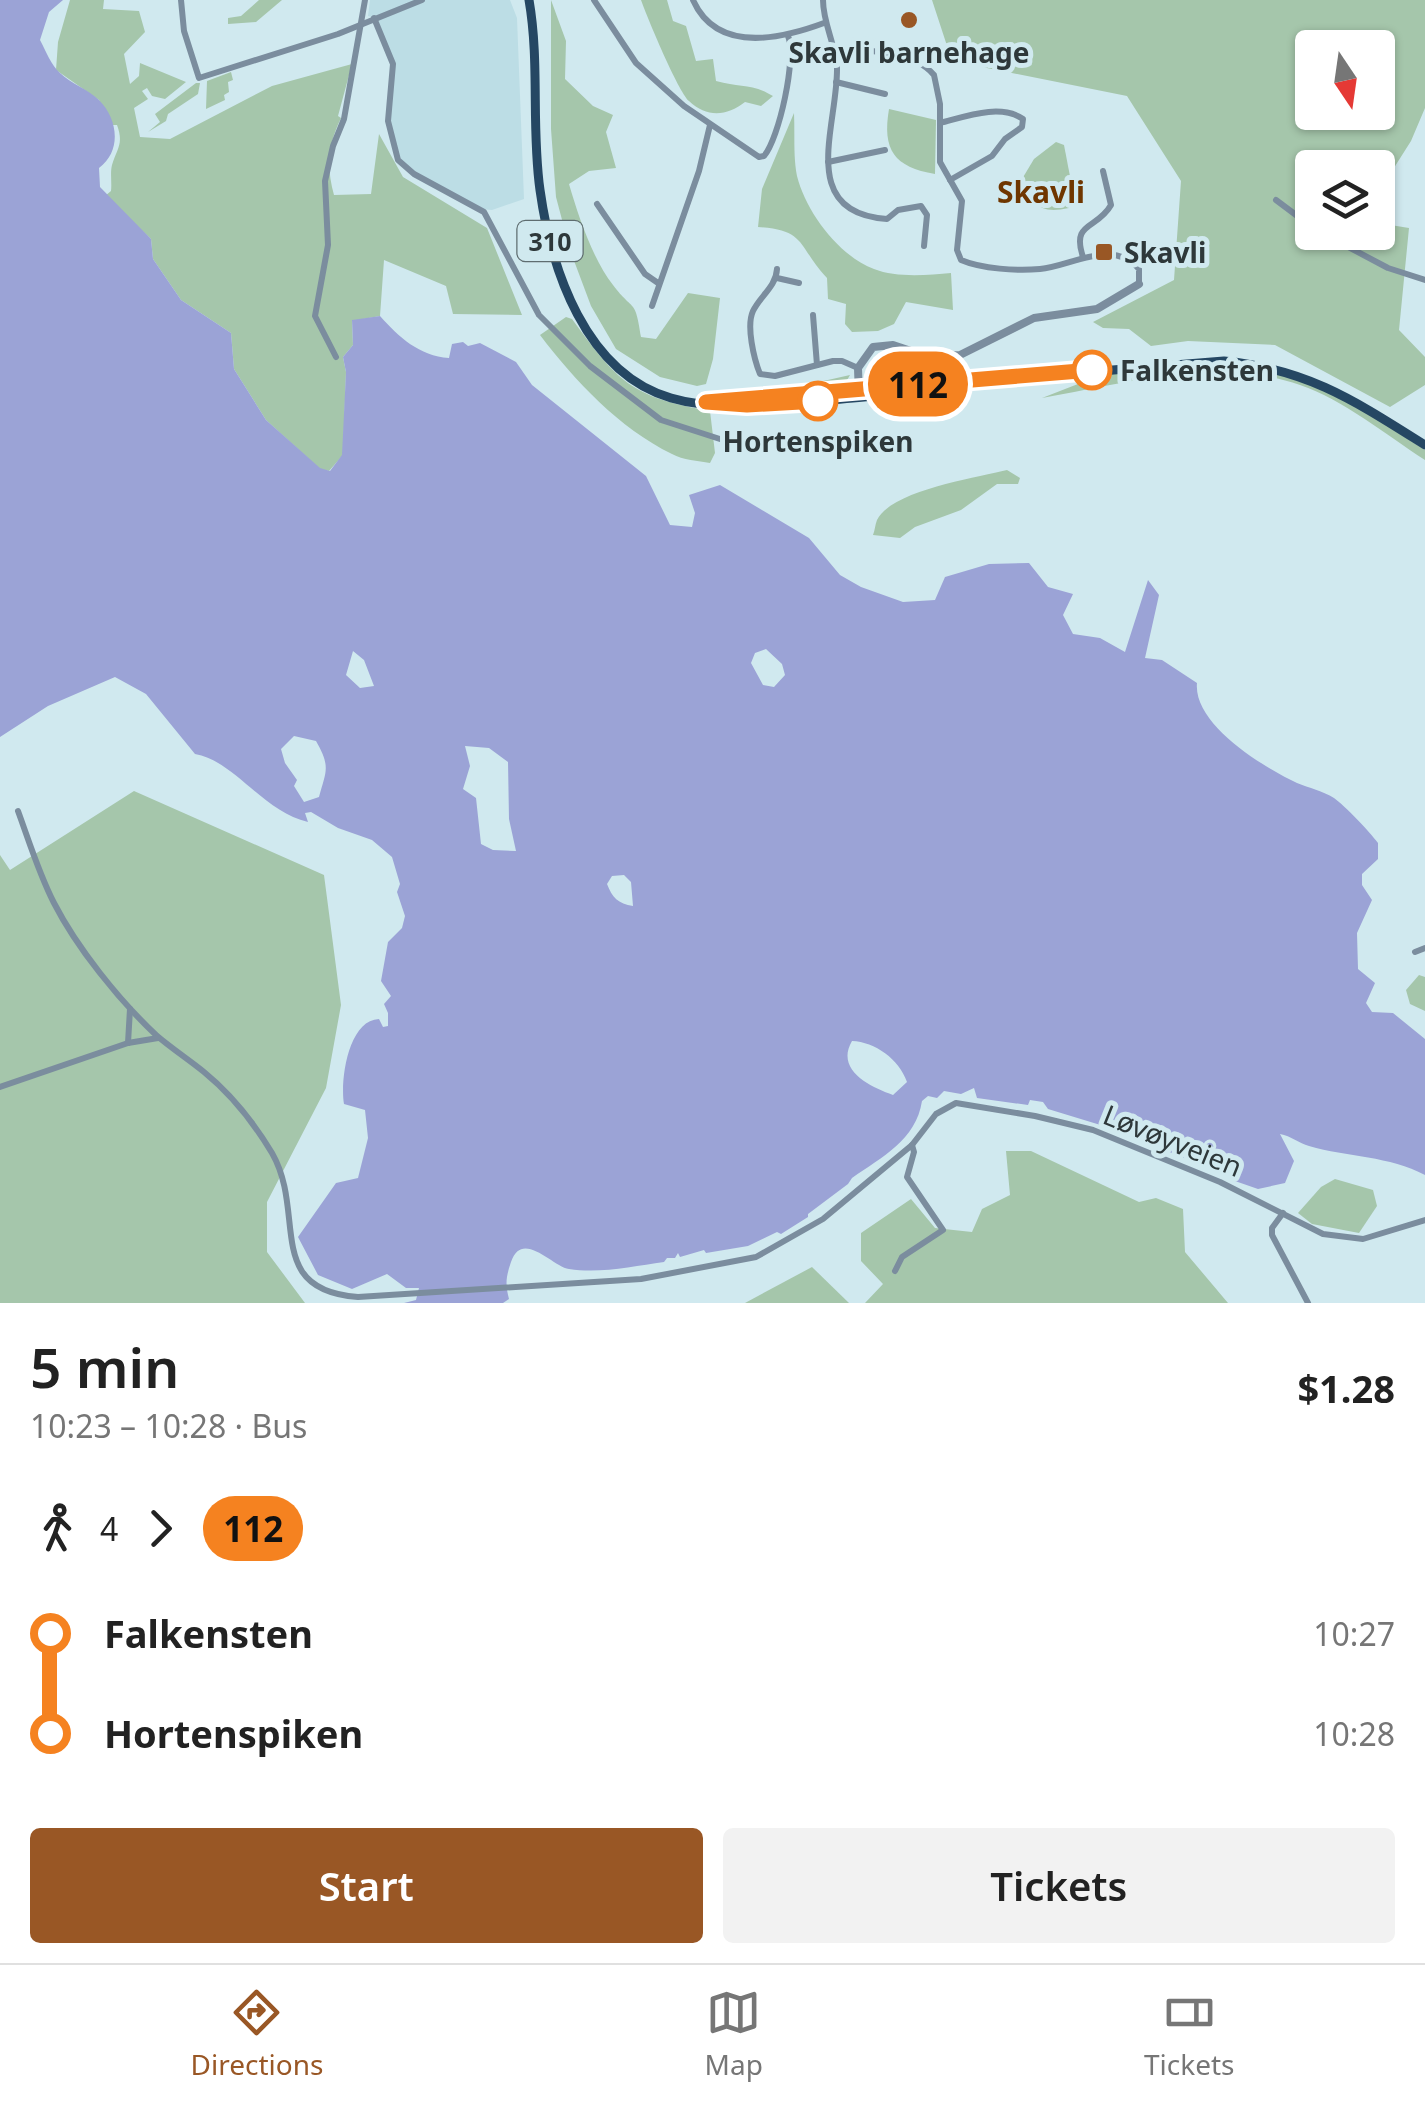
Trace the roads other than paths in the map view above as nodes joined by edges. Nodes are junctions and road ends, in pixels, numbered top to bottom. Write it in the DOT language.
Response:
graph roads {
  1 [pos="181,0"];
  2 [pos="365,0"];
  3 [pos="422,0"];
  4 [pos="529,0"];
  5 [pos="594,0"];
  6 [pos="693,0"];
  7 [pos="823,0"];
  8 [pos="374,18"];
  9 [pos="363,23"];
  10 [pos="824,23"];
  11 [pos="788,36"];
  12 [pos="835,54"];
  13 [pos="836,82"];
  14 [pos="885,94"];
  15 [pos="940,122"];
  16 [pos="710,125"];
  17 [pos="885,150"];
  18 [pos="828,162"];
  19 [pos="1103,171"];
  20 [pos="950,180"];
  21 [pos="1276,200"];
  22 [pos="596,204"];
  23 [pos="1295,214"];
  24 [pos="924,246"];
  25 [pos="1354,250"];
  26 [pos="1083,257"];
  27 [pos="1425,280"];
  28 [pos="658,283"];
  29 [pos="799,283"];
  30 [pos="1140,284"];
  31 [pos="652,306"];
  32 [pos="813,315"];
  33 [pos="336,357"];
  34 [pos="817,365"];
  35 [pos="858,368"];
  36 [pos="859,393"];
  37 [pos="723,440"];
  38 [pos="1425,445"];
  39 [pos="18,811"];
  40 [pos="1425,948"];
  41 [pos="1414,952"];
  42 [pos="130,1008"];
  43 [pos="159,1037"];
  44 [pos="128,1043"];
  45 [pos="0,1087"];
  46 [pos="912,1144"];
  47 [pos="1283,1214"];
  48 [pos="1425,1220"];
  49 [pos="895,1271"];
  50 [pos="1308,1303"];
  1 -- 9 [label="street"];
  2 -- 9 [label="street"];
  3 -- 8 [label="street"];
  4 -- 36 [label="main road, 310"];
  5 -- 16 [label="street"];
  6 -- 11 [label="street"];
  7 -- 10 [label="street"];
  8 -- 9 [label="street"];
  8 -- 37 [label="street"];
  9 -- 33 [label="street"];
  10 -- 11 [label="street"];
  10 -- 12 [label="street"];
  11 -- 16 [label="street"];
  12 -- 13 [label="street"];
  12 -- 15 [label="street"];
  13 -- 14 [label="street"];
  13 -- 18 [label="street"];
  15 -- 20 [label="street"];
  15 -- 20 [label="street"];
  16 -- 28 [label="street"];
  17 -- 18 [label="street"];
  18 -- 24 [label="street"];
  19 -- 26 [label="street"];
  20 -- 26 [label="street"];
  21 -- 23 [label="street"];
  22 -- 28 [label="street"];
  25 -- 27 [label="street"];
  26 -- 30 [label="street"];
  28 -- 31 [label="street"];
  29 -- 34 [label="street"];
  30 -- 35 [label="street"];
  32 -- 34 [label="street"];
  34 -- 35 [label="street"];
  35 -- 36 [label="street"];
  36 -- 38 [label="main road, 310"];
  39 -- 42 [label="street, Løvøyveien"];
  40 -- 41 [label="street"];
  42 -- 43 [label="street, Løvøyveien"];
  42 -- 44 [label="street"];
  43 -- 44 [label="street"];
  43 -- 46 [label="street, Løvøyveien"];
  44 -- 45 [label="street"];
  46 -- 47 [label="street, Løvøyveien"];
  46 -- 49 [label="street"];
  47 -- 48 [label="street, Løvøyveien"];
  47 -- 50 [label="street"];
}
